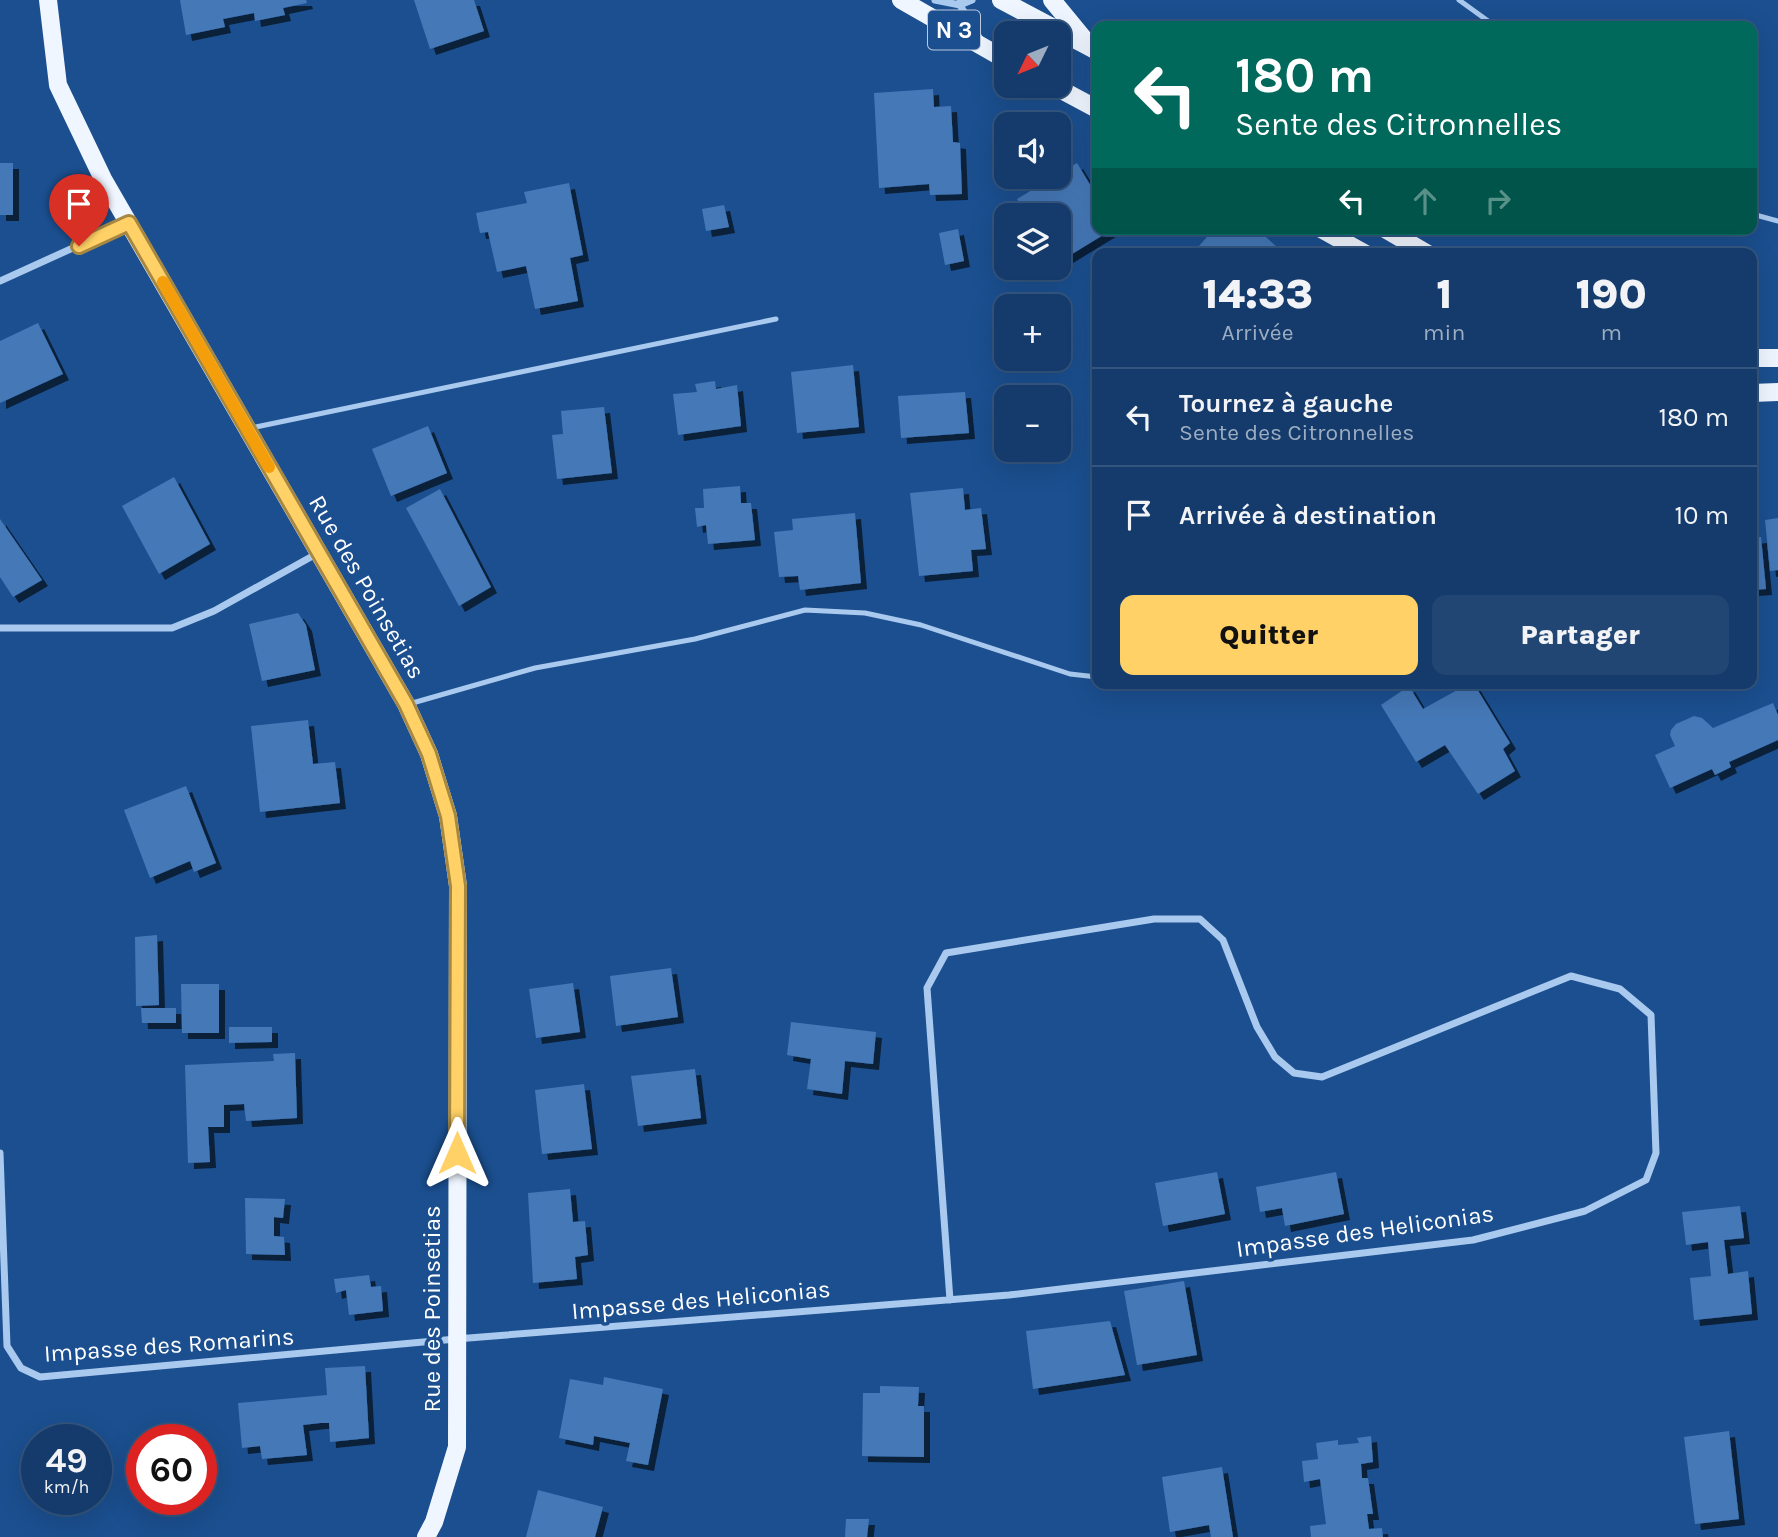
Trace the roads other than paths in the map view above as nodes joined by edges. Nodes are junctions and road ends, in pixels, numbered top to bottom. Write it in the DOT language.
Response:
graph roads {
  1 [pos="48,0"];
  2 [pos="901,0"];
  3 [pos="935,0"];
  4 [pos="972,0"];
  5 [pos="1001,0"];
  6 [pos="1052,0"];
  7 [pos="1460,0"];
  8 [pos="960,3"];
  9 [pos="1488,21"];
  10 [pos="1092,47"];
  11 [pos="986,48"];
  12 [pos="1092,48"];
  13 [pos="994,53"];
  14 [pos="1071,95"];
  15 [pos="1092,106"];
  16 [pos="1757,215"];
  17 [pos="1778,221"];
  18 [pos="129,223"];
  19 [pos="1332,235"];
  20 [pos="1395,235"];
  21 [pos="1355,248"];
  22 [pos="1418,248"];
  23 [pos="0,281"];
  24 [pos="776,320"];
  25 [pos="1757,358"];
  26 [pos="1778,358"];
  27 [pos="1778,392"];
  28 [pos="1757,393"];
  29 [pos="246,429"];
  30 [pos="319,552"];
  31 [pos="0,628"];
  32 [pos="1092,676"];
  33 [pos="406,704"];
  34 [pos="0,1153"];
  35 [pos="950,1300"];
  36 [pos="456,1339"];
  37 [pos="426,1537"];
  1 -- 18 [label="main road, Rue des Poinsetias"];
  2 -- 11 [label="main road, N 3"];
  3 -- 8 [label="street"];
  4 -- 8 [label="street"];
  5 -- 12 [label="main road, N 3"];
  6 -- 10 [label="main road"];
  7 -- 9 [label="lane"];
  8 -- 11 [label="street"];
  11 -- 13 [label="main road, N 3"];
  14 -- 15 [label="main road"];
  16 -- 17 [label="lane"];
  18 -- 23 [label="street"];
  18 -- 29 [label="main road, Rue des Poinsetias"];
  19 -- 21 [label="main road"];
  20 -- 22 [label="main road"];
  24 -- 29 [label="lane"];
  25 -- 26 [label="main road"];
  27 -- 28 [label="main road"];
  29 -- 30 [label="main road, Rue des Poinsetias"];
  30 -- 31 [label="street"];
  30 -- 33 [label="main road, Rue des Poinsetias"];
  32 -- 33 [label="lane"];
  33 -- 36 [label="main road, Rue des Poinsetias"];
  34 -- 36 [label="street, Impasse des Romarins"];
  35 -- 35 [label="street, Impasse des Heliconias"];
  35 -- 36 [label="street, Impasse des Heliconias"];
  36 -- 37 [label="main road, Rue des Poinsetias"];
}
